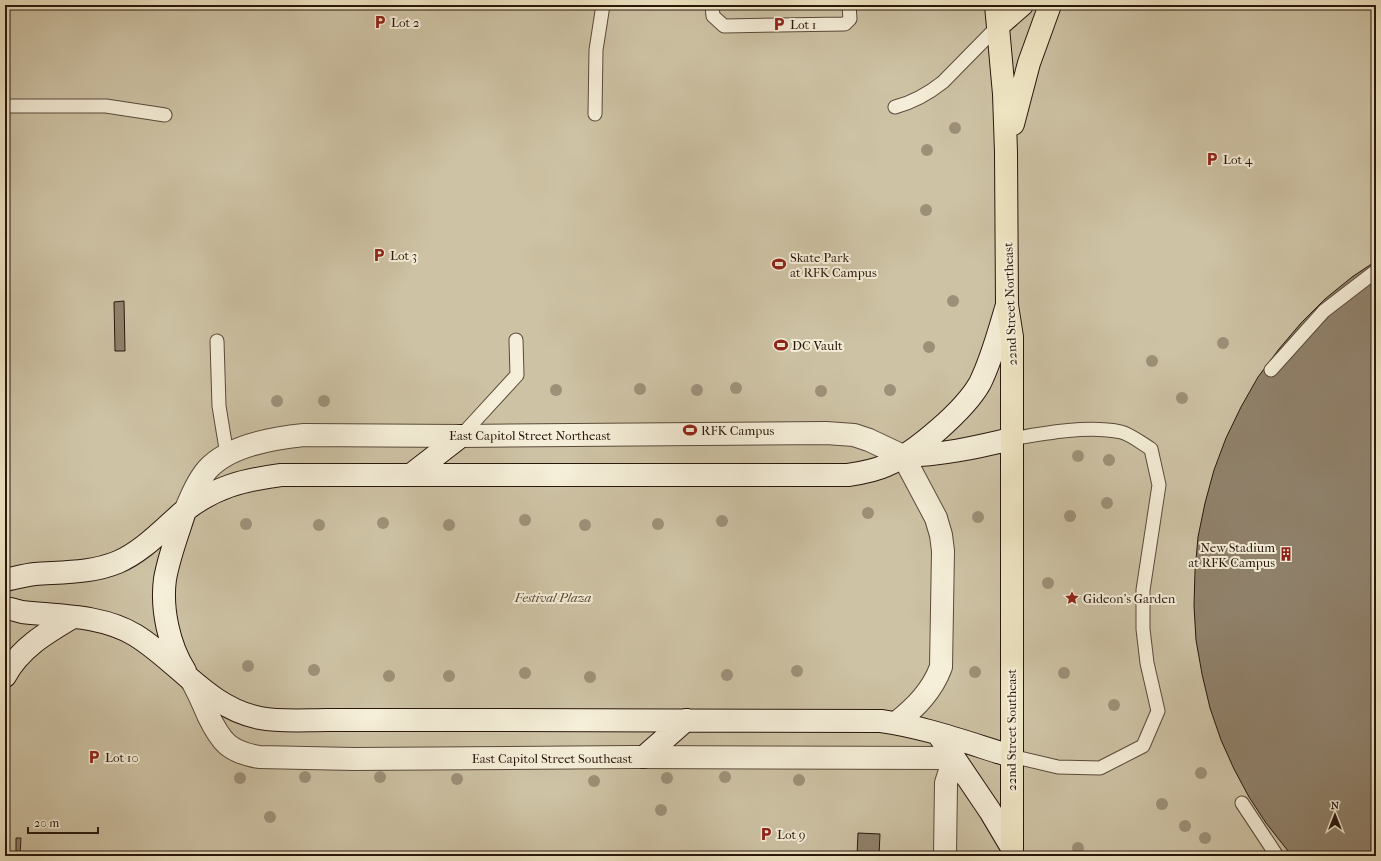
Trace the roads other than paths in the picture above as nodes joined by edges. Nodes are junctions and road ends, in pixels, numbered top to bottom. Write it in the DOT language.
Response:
graph roads {
  1 [pos="603,5"];
  2 [pos="712,5"];
  3 [pos="849,5"];
  4 [pos="1022,5"];
  5 [pos="1050,5"];
  6 [pos="998,15"];
  7 [pos="5,106"];
  8 [pos="895,107"];
  9 [pos="595,114"];
  10 [pos="165,115"];
  11 [pos="1006,152"];
  12 [pos="1376,271"];
  13 [pos="1007,305"];
  14 [pos="516,340"];
  15 [pos="217,341"];
  16 [pos="1271,370"];
  17 [pos="461,436"];
  18 [pos="1011,439"];
  19 [pos="227,455"];
  20 [pos="903,456"];
  21 [pos="412,474"];
  22 [pos="185,511"];
  23 [pos="5,580"];
  24 [pos="1011,604"];
  25 [pos="5,609"];
  26 [pos="72,617"];
  27 [pos="5,676"];
  28 [pos="192,681"];
  29 [pos="686,720"];
  30 [pos="896,723"];
  31 [pos="938,734"];
  32 [pos="1011,756"];
  33 [pos="644,757"];
  34 [pos="954,758"];
  35 [pos="1242,804"];
  36 [pos="1012,852"];
  37 [pos="945,856"];
  38 [pos="1277,856"];
  1 -- 9 [label="lane"];
  2 -- 3 [label="lane"];
  4 -- 6 [label="main road"];
  5 -- 11 [label="main road"];
  6 -- 8 [label="lane"];
  6 -- 11 [label="main road, 22nd Street Northeast"];
  7 -- 10 [label="lane"];
  11 -- 13 [label="main road, 22nd Street Northeast"];
  12 -- 16 [label="lane"];
  13 -- 18 [label="main road, 22nd Street Northeast"];
  13 -- 20 [label="main road, East Capitol Street Northeast"];
  14 -- 17 [label="lane"];
  15 -- 19 [label="lane"];
  17 -- 19 [label="main road, East Capitol Street Northeast"];
  17 -- 20 [label="main road, East Capitol Street Northeast"];
  17 -- 21 [label="main road"];
  18 -- 20 [label="main road"];
  18 -- 24 [label="main road, 22nd Street Northeast"];
  18 -- 32 [label="lane"];
  19 -- 22 [label="main road, East Capitol Street Northeast"];
  20 -- 21 [label="main road, East Capitol Street Northeast"];
  20 -- 30 [label="main road"];
  21 -- 22 [label="main road, East Capitol Street Northeast"];
  22 -- 23 [label="main road, East Capitol Street Northeast"];
  22 -- 28 [label="main road"];
  24 -- 32 [label="main road, 22nd Street Southeast"];
  25 -- 26 [label="main road, East Capitol Street Southeast"];
  26 -- 27 [label="main road"];
  26 -- 28 [label="main road, East Capitol Street Southeast"];
  28 -- 29 [label="main road, East Capitol Street Southeast"];
  28 -- 33 [label="main road, East Capitol Street Southeast"];
  29 -- 30 [label="main road, East Capitol Street Southeast"];
  29 -- 33 [label="main road"];
  30 -- 31 [label="main road, East Capitol Street Southeast"];
  31 -- 32 [label="main road, East Capitol Street Southeast"];
  31 -- 34 [label="main road"];
  32 -- 36 [label="main road, 22nd Street Southeast"];
  33 -- 34 [label="main road, East Capitol Street Southeast"];
  34 -- 36 [label="main road"];
  34 -- 37 [label="main road"];
  35 -- 38 [label="lane"];
}
